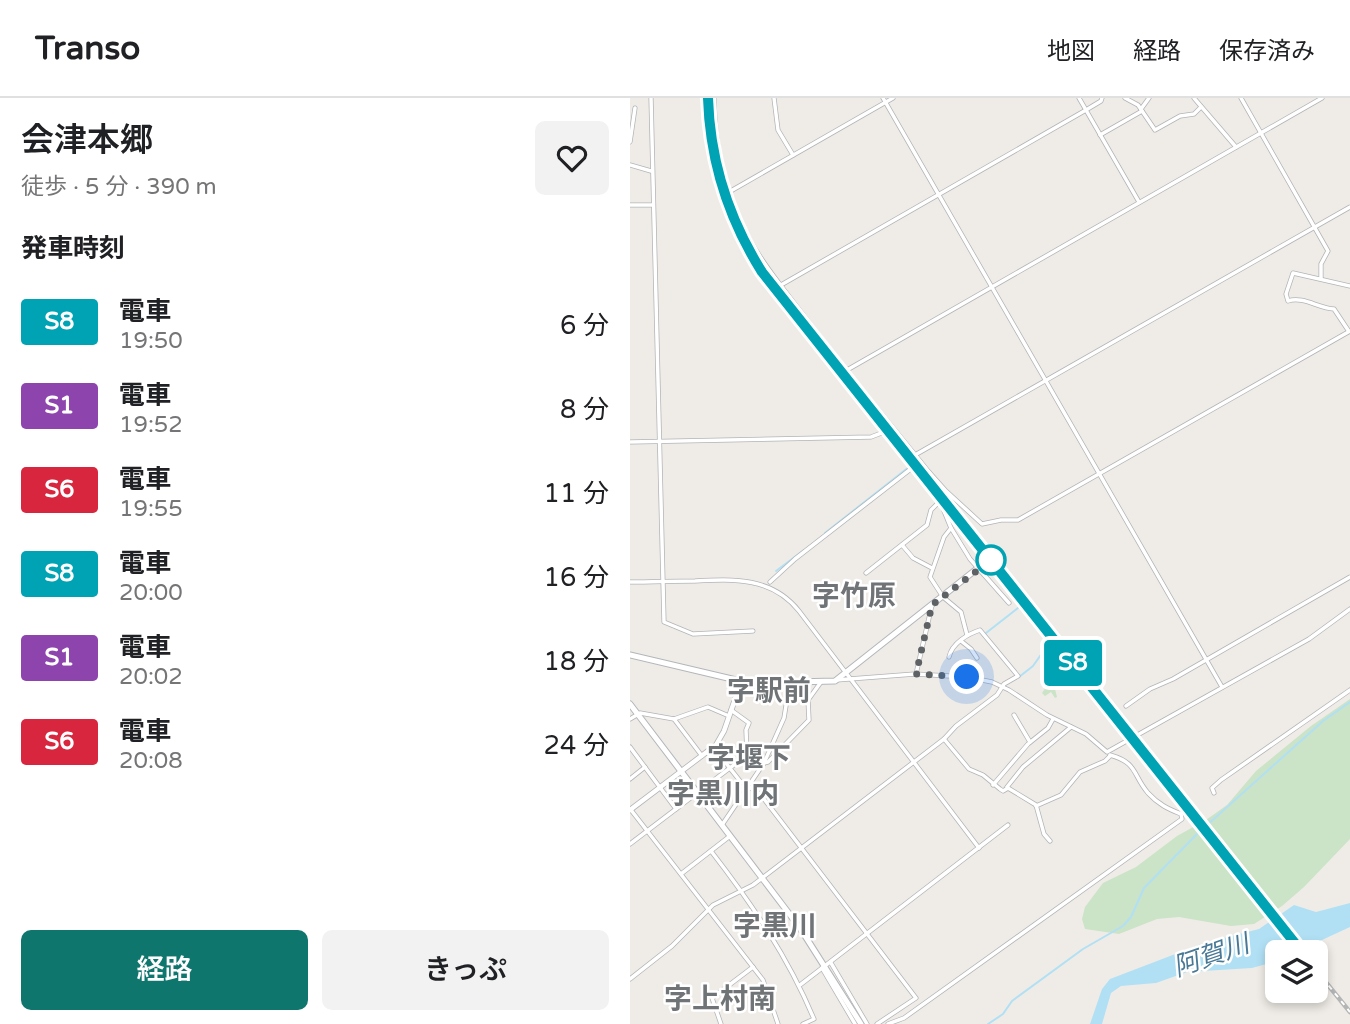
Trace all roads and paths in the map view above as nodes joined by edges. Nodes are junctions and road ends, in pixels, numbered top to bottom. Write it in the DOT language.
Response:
graph roads {
  1 [pos="651,98"];
  2 [pos="714,98"];
  3 [pos="774,98"];
  4 [pos="893,98"];
  5 [pos="1079,98"];
  6 [pos="1102,98"];
  7 [pos="1125,98"];
  8 [pos="1149,98"];
  9 [pos="1194,98"];
  10 [pos="1241,98"];
  11 [pos="1322,98"];
  12 [pos="884,100"];
  13 [pos="1201,107"];
  14 [pos="635,108"];
  15 [pos="1086,110"];
  16 [pos="1142,110"];
  17 [pos="1261,133"];
  18 [pos="1100,135"];
  19 [pos="630,142"];
  20 [pos="1236,147"];
  21 [pos="793,155"];
  22 [pos="630,165"];
  23 [pos="652,171"];
  24 [pos="729,192"];
  25 [pos="939,195"];
  26 [pos="1139,202"];
  27 [pos="630,205"];
  28 [pos="653,205"];
  29 [pos="1350,207"];
  30 [pos="1315,227"];
  31 [pos="1321,278"];
  32 [pos="780,286"];
  33 [pos="1350,286"];
  34 [pos="992,287"];
  35 [pos="1349,331"];
  36 [pos="847,371"];
  37 [pos="1046,381"];
  38 [pos="884,432"];
  39 [pos="630,442"];
  40 [pos="659,442"];
  41 [pos="915,455"];
  42 [pos="1099,474"];
  43 [pos="939,502"];
  44 [pos="951,528"];
  45 [pos="902,545"];
  46 [pos="932,568"];
  47 [pos="978,568"];
  48 [pos="866,573"];
  49 [pos="1350,577"];
  50 [pos="630,582"];
  51 [pos="662,582"];
  52 [pos="770,582"];
  53 [pos="943,597"];
  54 [pos="1009,603"];
  55 [pos="932,605"];
  56 [pos="1350,609"];
  57 [pos="753,631"];
  58 [pos="967,635"];
  59 [pos="961,641"];
  60 [pos="630,655"];
  61 [pos="949,657"];
  62 [pos="976,658"];
  63 [pos="1206,660"];
  64 [pos="916,674"];
  65 [pos="847,676"];
  66 [pos="790,681"];
  67 [pos="741,682"];
  68 [pos="821,682"];
  69 [pos="1002,686"];
  70 [pos="1222,687"];
  71 [pos="1350,690"];
  72 [pos="630,704"];
  73 [pos="1126,706"];
  74 [pos="730,713"];
  75 [pos="637,714"];
  76 [pos="1014,715"];
  77 [pos="630,719"];
  78 [pos="674,719"];
  79 [pos="1053,719"];
  80 [pos="1072,727"];
  81 [pos="944,739"];
  82 [pos="1030,742"];
  83 [pos="630,748"];
  84 [pos="714,748"];
  85 [pos="1109,754"];
  86 [pos="702,756"];
  87 [pos="913,762"];
  88 [pos="764,763"];
  89 [pos="645,767"];
  90 [pos="729,768"];
  91 [pos="681,771"];
  92 [pos="630,779"];
  93 [pos="993,785"];
  94 [pos="749,786"];
  95 [pos="661,787"];
  96 [pos="1007,787"];
  97 [pos="697,793"];
  98 [pos="1214,793"];
  99 [pos="1036,806"];
  100 [pos="630,809"];
  101 [pos="676,809"];
  102 [pos="722,825"];
  103 [pos="1008,825"];
  104 [pos="647,831"];
  105 [pos="730,836"];
  106 [pos="1050,841"];
  107 [pos="630,844"];
  108 [pos="979,848"];
  109 [pos="802,849"];
  110 [pos="711,851"];
  111 [pos="681,874"];
  112 [pos="762,878"];
  113 [pos="741,891"];
  114 [pos="708,909"];
  115 [pos="867,934"];
  116 [pos="826,965"];
  117 [pos="752,967"];
  118 [pos="630,979"];
  119 [pos="800,985"];
  120 [pos="814,1019"];
  121 [pos="721,1024"];
  122 [pos="778,1024"];
  123 [pos="803,1024"];
  124 [pos="818,1024"];
  125 [pos="855,1024"];
  126 [pos="861,1024"];
  127 [pos="867,1024"];
  128 [pos="877,1024"];
  129 [pos="888,1024"];
  1 -- 23 [label="street"];
  2 -- 24 [label="street"];
  3 -- 21 [label="street"];
  4 -- 12 [label="street"];
  5 -- 15 [label="street"];
  6 -- 15 [label="street"];
  7 -- 16 [label="street"];
  8 -- 16 [label="street"];
  9 -- 13 [label="street"];
  10 -- 17 [label="street"];
  11 -- 17 [label="street"];
  12 -- 21 [label="street"];
  12 -- 25 [label="street"];
  13 -- 16 [label="street"];
  13 -- 20 [label="street"];
  14 -- 19 [label="street"];
  15 -- 18 [label="street"];
  15 -- 25 [label="street"];
  16 -- 18 [label="street"];
  17 -- 20 [label="street"];
  17 -- 30 [label="street"];
  18 -- 26 [label="street"];
  20 -- 26 [label="street"];
  21 -- 24 [label="street"];
  22 -- 23 [label="street"];
  23 -- 28 [label="street"];
  24 -- 32 [label="street"];
  25 -- 32 [label="street"];
  25 -- 34 [label="street"];
  26 -- 34 [label="street"];
  27 -- 28 [label="street"];
  28 -- 40 [label="street"];
  29 -- 30 [label="street"];
  30 -- 31 [label="street"];
  30 -- 37 [label="street"];
  31 -- 33 [label="street"];
  31 -- 35 [label="street"];
  32 -- 36 [label="street"];
  34 -- 36 [label="street"];
  34 -- 37 [label="street"];
  35 -- 42 [label="street"];
  36 -- 41 [label="street"];
  37 -- 41 [label="street"];
  37 -- 42 [label="street"];
  38 -- 40 [label="street"];
  39 -- 40 [label="street"];
  40 -- 51 [label="street"];
  41 -- 42 [label="street"];
  42 -- 63 [label="street"];
  43 -- 44 [label="street"];
  43 -- 45 [label="street"];
  43 -- 52 [label="street"];
  44 -- 46 [label="street"];
  44 -- 47 [label="street"];
  45 -- 46 [label="street"];
  45 -- 48 [label="street"];
  46 -- 53 [label="street"];
  47 -- 53 [label="main road"];
  47 -- 54 [label="street"];
  49 -- 63 [label="street"];
  50 -- 51 [label="street"];
  51 -- 57 [label="street"];
  51 -- 65 [label="street"];
  53 -- 55 [label="main road"];
  53 -- 58 [label="street"];
  55 -- 64 [label="street"];
  55 -- 65 [label="main road"];
  56 -- 70 [label="street"];
  58 -- 59 [label="street"];
  58 -- 69 [label="street"];
  59 -- 61 [label="street"];
  59 -- 62 [label="street"];
  60 -- 67 [label="main road"];
  63 -- 70 [label="street"];
  63 -- 73 [label="street"];
  64 -- 65 [label="street"];
  64 -- 69 [label="street"];
  65 -- 68 [label="main road"];
  65 -- 87 [label="street"];
  66 -- 67 [label="main road"];
  66 -- 68 [label="main road"];
  66 -- 88 [label="street"];
  67 -- 74 [label="street"];
  68 -- 88 [label="street"];
  69 -- 79 [label="street"];
  69 -- 81 [label="street"];
  70 -- 85 [label="street"];
  71 -- 98 [label="street"];
  72 -- 75 [label="main road"];
  74 -- 78 [label="street"];
  74 -- 84 [label="street"];
  74 -- 90 [label="street"];
  75 -- 77 [label="street"];
  75 -- 78 [label="street"];
  75 -- 91 [label="main road"];
  76 -- 82 [label="street"];
  78 -- 86 [label="street"];
  79 -- 80 [label="street"];
  79 -- 82 [label="street"];
  80 -- 85 [label="street"];
  80 -- 96 [label="street"];
  81 -- 87 [label="street"];
  81 -- 93 [label="street"];
  82 -- 93 [label="street"];
  83 -- 89 [label="street"];
  84 -- 86 [label="street"];
  84 -- 90 [label="street"];
  85 -- 99 [label="street"];
  85 -- 129 [label="street"];
  86 -- 91 [label="street"];
  87 -- 108 [label="street"];
  87 -- 109 [label="street"];
  88 -- 94 [label="street"];
  89 -- 92 [label="street"];
  89 -- 95 [label="street"];
  90 -- 94 [label="street"];
  90 -- 97 [label="street"];
  91 -- 95 [label="street"];
  91 -- 97 [label="main road"];
  93 -- 96 [label="street"];
  94 -- 102 [label="street"];
  94 -- 109 [label="street"];
  95 -- 100 [label="street"];
  95 -- 101 [label="street"];
  96 -- 99 [label="street"];
  97 -- 101 [label="street"];
  97 -- 102 [label="main road"];
  99 -- 106 [label="street"];
  100 -- 104 [label="street"];
  101 -- 104 [label="street"];
  102 -- 105 [label="main road"];
  103 -- 108 [label="street"];
  104 -- 107 [label="street"];
  104 -- 111 [label="street"];
  105 -- 110 [label="street"];
  105 -- 112 [label="main road"];
  108 -- 115 [label="street"];
  109 -- 112 [label="street"];
  109 -- 115 [label="street"];
  110 -- 111 [label="street"];
  110 -- 113 [label="street"];
  111 -- 114 [label="street"];
  112 -- 113 [label="street"];
  112 -- 116 [label="main road"];
  113 -- 114 [label="street"];
  113 -- 119 [label="street"];
  114 -- 117 [label="street"];
  114 -- 118 [label="street"];
  115 -- 116 [label="street"];
  115 -- 128 [label="street"];
  116 -- 119 [label="street"];
  116 -- 125 [label="street"];
  116 -- 126 [label="main road"];
  116 -- 127 [label="street"];
  117 -- 121 [label="street"];
  117 -- 122 [label="street"];
  119 -- 120 [label="street"];
  120 -- 123 [label="street"];
  120 -- 124 [label="street"];
}
